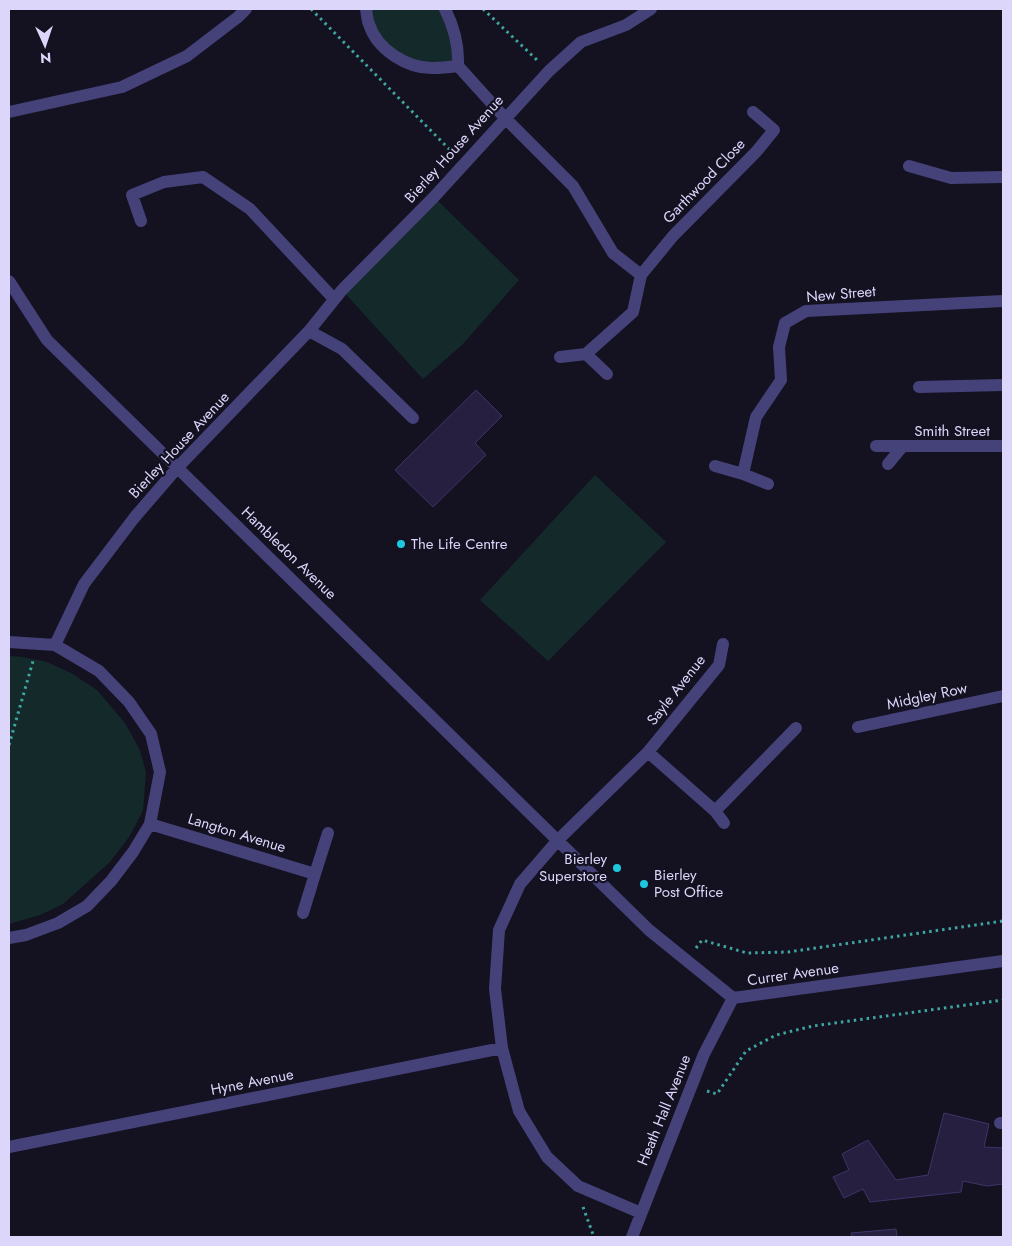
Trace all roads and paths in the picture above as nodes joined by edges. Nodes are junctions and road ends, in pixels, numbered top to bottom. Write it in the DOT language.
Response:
graph roads {
  1 [pos="246,9"];
  2 [pos="311,9"];
  3 [pos="366,9"];
  4 [pos="445,9"];
  5 [pos="483,9"];
  6 [pos="651,9"];
  7 [pos="458,66"];
  8 [pos="549,71"];
  9 [pos="9,112"];
  10 [pos="754,112"];
  11 [pos="505,118"];
  12 [pos="464,164"];
  13 [pos="909,166"];
  14 [pos="1003,178"];
  15 [pos="141,221"];
  16 [pos="641,275"];
  17 [pos="9,281"];
  18 [pos="334,299"];
  19 [pos="1003,302"];
  20 [pos="309,331"];
  21 [pos="586,354"];
  22 [pos="560,356"];
  23 [pos="607,374"];
  24 [pos="1003,386"];
  25 [pos="919,388"];
  26 [pos="413,418"];
  27 [pos="876,446"];
  28 [pos="1003,446"];
  29 [pos="902,447"];
  30 [pos="888,464"];
  31 [pos="715,466"];
  32 [pos="178,467"];
  33 [pos="743,474"];
  34 [pos="768,484"];
  35 [pos="9,642"];
  36 [pos="39,644"];
  37 [pos="723,644"];
  38 [pos="55,645"];
  39 [pos="1003,696"];
  40 [pos="858,727"];
  41 [pos="796,728"];
  42 [pos="9,746"];
  43 [pos="648,752"];
  44 [pos="715,811"];
  45 [pos="724,823"];
  46 [pos="150,824"];
  47 [pos="328,834"];
  48 [pos="558,840"];
  49 [pos="315,874"];
  50 [pos="303,913"];
  51 [pos="1003,921"];
  52 [pos="9,938"];
  53 [pos="686,960"];
  54 [pos="1003,961"];
  55 [pos="733,998"];
  56 [pos="1003,1000"];
  57 [pos="502,1048"];
  58 [pos="692,1086"];
  59 [pos="9,1148"];
  60 [pos="586,1190"];
  61 [pos="641,1213"];
  62 [pos="594,1237"];
  63 [pos="632,1237"];
  1 -- 9 [label="street"];
  2 -- 12 [label="path"];
  3 -- 7 [label="street"];
  4 -- 7 [label="street"];
  5 -- 8 [label="path"];
  6 -- 8 [label="street, Bierley House Avenue"];
  7 -- 11 [label="street"];
  8 -- 11 [label="street, Bierley House Avenue"];
  10 -- 16 [label="street, Garthwood Close"];
  11 -- 12 [label="street, Bierley House Avenue"];
  11 -- 16 [label="street"];
  12 -- 18 [label="street, Bierley House Avenue"];
  13 -- 14 [label="street"];
  15 -- 18 [label="street"];
  16 -- 21 [label="street, Garthwood Close"];
  17 -- 32 [label="street, Hambledon Avenue"];
  18 -- 20 [label="street, Bierley House Avenue"];
  19 -- 33 [label="street, New Street"];
  20 -- 26 [label="street"];
  20 -- 32 [label="street, Bierley House Avenue"];
  21 -- 22 [label="street"];
  21 -- 23 [label="street"];
  24 -- 25 [label="street"];
  27 -- 29 [label="street, Smith Street"];
  28 -- 29 [label="street, Smith Street"];
  29 -- 30 [label="street, Smith Street"];
  31 -- 33 [label="street"];
  32 -- 38 [label="street, Bierley House Avenue"];
  32 -- 48 [label="street, Hambledon Avenue"];
  33 -- 34 [label="street"];
  35 -- 36 [label="street"];
  36 -- 38 [label="street"];
  36 -- 42 [label="path"];
  37 -- 43 [label="street, Sayle Avenue"];
  38 -- 46 [label="street"];
  39 -- 40 [label="street, Midgley Row"];
  41 -- 44 [label="street"];
  43 -- 44 [label="street"];
  43 -- 48 [label="street, Sayle Avenue"];
  44 -- 45 [label="street"];
  46 -- 49 [label="street, Langton Avenue"];
  46 -- 52 [label="street"];
  47 -- 49 [label="street"];
  48 -- 53 [label="street, Currer Avenue"];
  48 -- 57 [label="street, Sayle Avenue"];
  49 -- 50 [label="street"];
  51 -- 53 [label="path"];
  53 -- 55 [label="street, Currer Avenue"];
  54 -- 55 [label="street, Currer Avenue"];
  55 -- 58 [label="street, Heath Hall Avenue"];
  56 -- 58 [label="path"];
  57 -- 59 [label="street, Hyne Avenue"];
  57 -- 60 [label="street, Sayle Avenue"];
  58 -- 61 [label="street, Heath Hall Avenue"];
  60 -- 61 [label="street, Sayle Avenue"];
  60 -- 62 [label="path"];
  61 -- 63 [label="street, Heath Hall Avenue"];
}
